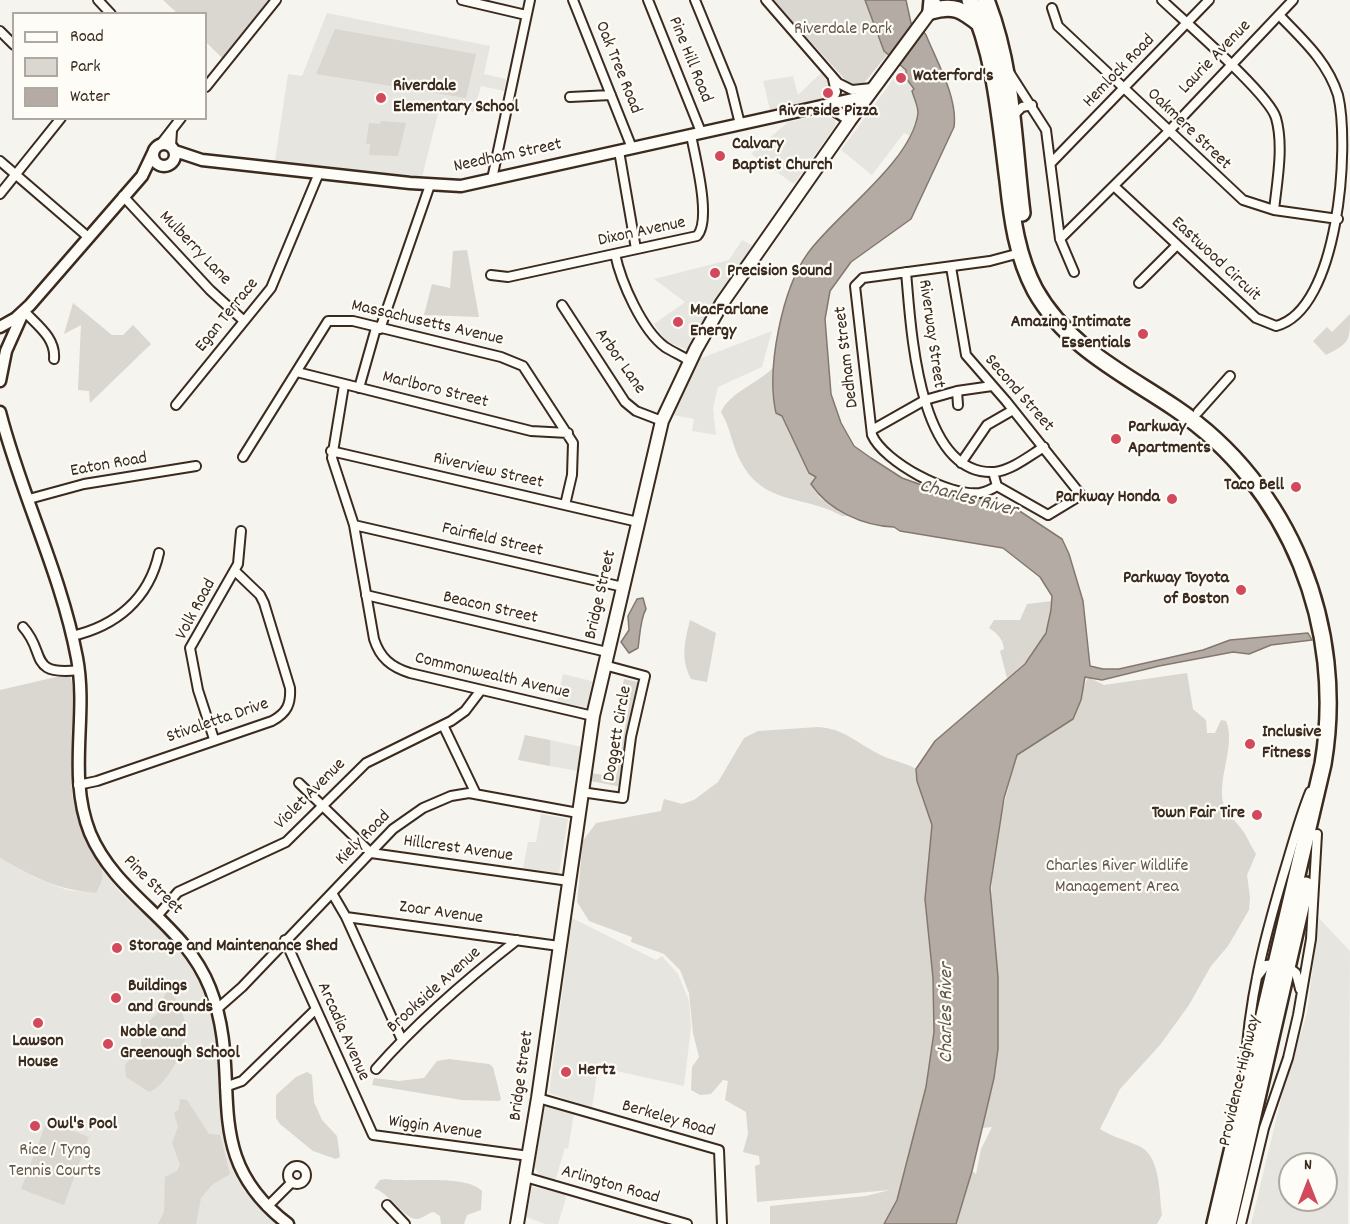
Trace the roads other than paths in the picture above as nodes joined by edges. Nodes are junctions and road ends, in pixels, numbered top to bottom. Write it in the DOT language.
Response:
graph roads {
  1 [pos="98,0"];
  2 [pos="276,0"];
  3 [pos="462,0"];
  4 [pos="530,0"];
  5 [pos="573,0"];
  6 [pos="648,0"];
  7 [pos="695,0"];
  8 [pos="766,0"];
  9 [pos="970,0"];
  10 [pos="986,0"];
  11 [pos="996,0"];
  12 [pos="1162,0"];
  13 [pos="1209,0"];
  14 [pos="1293,0"];
  15 [pos="934,4"];
  16 [pos="1052,8"];
  17 [pos="109,12"];
  18 [pos="526,15"];
  19 [pos="1279,15"];
  20 [pos="1187,24"];
  21 [pos="981,25"];
  22 [pos="0,31"];
  23 [pos="12,43"];
  24 [pos="1005,66"];
  25 [pos="1231,66"];
  26 [pos="832,77"];
  27 [pos="207,86"];
  28 [pos="1124,89"];
  29 [pos="870,92"];
  30 [pos="611,95"];
  31 [pos="570,97"];
  32 [pos="831,103"];
  33 [pos="1032,105"];
  34 [pos="816,108"];
  35 [pos="1012,117"];
  36 [pos="60,120"];
  37 [pos="180,120"];
  38 [pos="850,120"];
  39 [pos="740,124"];
  40 [pos="1168,132"];
  41 [pos="696,134"];
  42 [pos="632,148"];
  43 [pos="165,149"];
  44 [pos="619,150"];
  45 [pos="202,160"];
  46 [pos="0,161"];
  47 [pos="1051,163"];
  48 [pos="172,164"];
  49 [pos="160,166"];
  50 [pos="319,173"];
  51 [pos="15,175"];
  52 [pos="142,176"];
  53 [pos="492,179"];
  54 [pos="429,185"];
  55 [pos="1115,187"];
  56 [pos="0,194"];
  57 [pos="123,196"];
  58 [pos="1274,210"];
  59 [pos="1338,219"];
  60 [pos="87,236"];
  61 [pos="1060,239"];
  62 [pos="1177,244"];
  63 [pos="636,249"];
  64 [pos="1020,253"];
  65 [pos="615,254"];
  66 [pos="951,267"];
  67 [pos="906,272"];
  68 [pos="1074,272"];
  69 [pos="491,275"];
  70 [pos="1139,283"];
  71 [pos="562,305"];
  72 [pos="24,311"];
  73 [pos="244,321"];
  74 [pos="2,326"];
  75 [pos="378,328"];
  76 [pos="54,359"];
  77 [pos="4,360"];
  78 [pos="690,361"];
  79 [pos="297,372"];
  80 [pos="1230,376"];
  81 [pos="0,381"];
  82 [pos="344,385"];
  83 [pos="992,386"];
  84 [pos="359,388"];
  85 [pos="957,391"];
  86 [pos="925,400"];
  87 [pos="176,405"];
  88 [pos="958,405"];
  89 [pos="1013,410"];
  90 [pos="0,412"];
  91 [pos="1198,412"];
  92 [pos="662,421"];
  93 [pos="872,430"];
  94 [pos="568,433"];
  95 [pos="1044,447"];
  96 [pos="332,451"];
  97 [pos="243,457"];
  98 [pos="961,463"];
  99 [pos="196,466"];
  100 [pos="993,472"];
  101 [pos="998,486"];
  102 [pos="29,499"];
  103 [pos="565,505"];
  104 [pos="638,522"];
  105 [pos="354,525"];
  106 [pos="241,531"];
  107 [pos="159,553"];
  108 [pos="235,571"];
  109 [pos="623,587"];
  110 [pos="366,595"];
  111 [pos="23,627"];
  112 [pos="72,636"];
  113 [pos="607,652"];
  114 [pos="604,665"];
  115 [pos="79,670"];
  116 [pos="481,690"];
  117 [pos="593,716"];
  118 [pos="443,725"];
  119 [pos="214,739"];
  120 [pos="1323,764"];
  121 [pos="299,783"];
  122 [pos="78,785"];
  123 [pos="581,792"];
  124 [pos="476,794"];
  125 [pos="323,806"];
  126 [pos="578,813"];
  127 [pos="1317,834"];
  128 [pos="371,853"];
  129 [pos="569,880"];
  130 [pos="332,893"];
  131 [pos="1272,914"];
  132 [pos="158,915"];
  133 [pos="346,917"];
  134 [pos="1312,925"];
  135 [pos="285,940"];
  136 [pos="517,940"];
  137 [pos="1287,945"];
  138 [pos="560,946"];
  139 [pos="1282,963"];
  140 [pos="1254,984"];
  141 [pos="1301,999"];
  142 [pos="217,1009"];
  143 [pos="315,1010"];
  144 [pos="402,1040"];
  145 [pos="376,1069"];
  146 [pos="225,1087"];
  147 [pos="538,1098"];
  148 [pos="1243,1105"];
  149 [pos="373,1136"];
  150 [pos="529,1156"];
  151 [pos="525,1177"];
  152 [pos="292,1182"];
  153 [pos="387,1205"];
  154 [pos="267,1207"];
  155 [pos="288,1224"];
  156 [pos="405,1224"];
  157 [pos="517,1224"];
  158 [pos="687,1224"];
  159 [pos="722,1224"];
  160 [pos="1215,1224"];
  161 [pos="1228,1224"];
  162 [pos="1241,1224"];
  1 -- 17 [label="street"];
  2 -- 27 [label="street"];
  3 -- 18 [label="street"];
  4 -- 18 [label="street"];
  5 -- 30 [label="street, Oak Tree Road"];
  6 -- 41 [label="street, Pine Hill Road"];
  7 -- 39 [label="street"];
  8 -- 26 [label="street"];
  9 -- 21 [label="highway"];
  10 -- 24 [label="highway"];
  11 -- 24 [label="highway"];
  12 -- 20 [label="street"];
  13 -- 20 [label="street, Hemlock Road"];
  14 -- 19 [label="street, Laurie Avenue"];
  15 -- 21 [label="highway"];
  15 -- 29 [label="main road, Bridge Street"];
  16 -- 28 [label="street, Oakmere Street"];
  18 -- 53 [label="street"];
  19 -- 25 [label="street, Laurie Avenue"];
  19 -- 59 [label="street, Eastwood Circuit"];
  20 -- 25 [label="street"];
  20 -- 28 [label="street, Hemlock Road"];
  21 -- 64 [label="highway"];
  22 -- 23 [label="street"];
  24 -- 33 [label="street"];
  24 -- 35 [label="highway"];
  25 -- 40 [label="street, Laurie Avenue"];
  25 -- 58 [label="street"];
  26 -- 29 [label="street"];
  26 -- 32 [label="street"];
  28 -- 40 [label="street, Oakmere Street"];
  28 -- 47 [label="street, Hemlock Road"];
  29 -- 32 [label="main road, Needham Street"];
  29 -- 38 [label="main road, Bridge Street"];
  30 -- 31 [label="street"];
  30 -- 42 [label="street, Oak Tree Road"];
  32 -- 34 [label="main road, Needham Street"];
  33 -- 35 [label="street"];
  33 -- 47 [label="street"];
  34 -- 38 [label="main road, Needham Street"];
  34 -- 39 [label="main road, Needham Street"];
  35 -- 91 [label="highway"];
  36 -- 51 [label="street"];
  37 -- 43 [label="street"];
  38 -- 78 [label="main road, Bridge Street"];
  39 -- 41 [label="main road, Needham Street"];
  40 -- 55 [label="street, Laurie Avenue"];
  40 -- 58 [label="street, Oakmere Street"];
  41 -- 42 [label="main road, Needham Street"];
  41 -- 63 [label="street, Dixon Avenue"];
  42 -- 44 [label="main road, Needham Street"];
  43 -- 45 [label="main road, Needham Street"];
  43 -- 48 [label="main road"];
  43 -- 49 [label="main road"];
  43 -- 52 [label="main road"];
  44 -- 53 [label="main road, Needham Street"];
  44 -- 63 [label="street"];
  45 -- 48 [label="main road, Needham Street"];
  45 -- 50 [label="main road, Needham Street"];
  46 -- 51 [label="street"];
  47 -- 61 [label="street"];
  48 -- 49 [label="main road, Needham Street"];
  49 -- 52 [label="main road"];
  50 -- 54 [label="main road, Needham Street"];
  50 -- 73 [label="street, Egan Terrace"];
  51 -- 56 [label="street"];
  51 -- 60 [label="street"];
  52 -- 57 [label="main road"];
  53 -- 54 [label="main road, Needham Street"];
  54 -- 75 [label="street"];
  55 -- 61 [label="street, Laurie Avenue"];
  55 -- 62 [label="street, Eastwood Circuit"];
  57 -- 60 [label="main road"];
  57 -- 73 [label="street, Mulberry Lane"];
  58 -- 59 [label="street, Oakmere Street"];
  59 -- 62 [label="street, Eastwood Circuit"];
  60 -- 72 [label="main road"];
  61 -- 68 [label="street"];
  62 -- 70 [label="street"];
  63 -- 65 [label="street, Dixon Avenue"];
  64 -- 66 [label="street, Dedham Street"];
  64 -- 120 [label="highway"];
  65 -- 69 [label="street, Dixon Avenue"];
  65 -- 78 [label="street"];
  66 -- 67 [label="street, Dedham Street"];
  66 -- 83 [label="street, Second Street"];
  67 -- 86 [label="street, Riverway Street"];
  67 -- 93 [label="street, Dedham Street"];
  71 -- 92 [label="street, Arbor Lane"];
  72 -- 74 [label="main road"];
  72 -- 76 [label="street"];
  72 -- 77 [label="main road"];
  73 -- 87 [label="street, Egan Terrace"];
  74 -- 77 [label="main road"];
  75 -- 79 [label="street, Massachusetts Avenue"];
  75 -- 84 [label="street"];
  75 -- 94 [label="street, Massachusetts Avenue"];
  77 -- 81 [label="main road"];
  78 -- 92 [label="main road, Bridge Street"];
  79 -- 82 [label="street, Marlboro Street"];
  79 -- 97 [label="street, Massachusetts Avenue"];
  80 -- 91 [label="street"];
  82 -- 84 [label="street, Marlboro Street"];
  82 -- 96 [label="street, Commonwealth Avenue"];
  83 -- 85 [label="street"];
  83 -- 89 [label="street, Second Street"];
  84 -- 94 [label="street, Marlboro Street"];
  85 -- 86 [label="street"];
  85 -- 88 [label="street"];
  86 -- 93 [label="street"];
  86 -- 98 [label="street, Riverway Street"];
  89 -- 95 [label="street, Second Street"];
  89 -- 98 [label="street"];
  90 -- 102 [label="main road, Pine Street"];
  91 -- 127 [label="highway"];
  92 -- 104 [label="main road, Bridge Street"];
  93 -- 101 [label="street, Dedham Street"];
  94 -- 103 [label="street, Massachusetts Avenue"];
  95 -- 100 [label="street"];
  95 -- 101 [label="street, Second Street"];
  96 -- 103 [label="street, Riverview Street"];
  96 -- 105 [label="street, Commonwealth Avenue"];
  98 -- 100 [label="street"];
  99 -- 102 [label="street, Eaton Road"];
  100 -- 101 [label="street"];
  102 -- 112 [label="main road, Pine Street"];
  103 -- 104 [label="street, Riverview Street"];
  104 -- 109 [label="main road, Bridge Street"];
  105 -- 109 [label="street, Fairfield Street"];
  105 -- 110 [label="street, Commonwealth Avenue"];
  106 -- 108 [label="street, Volk Road"];
  107 -- 112 [label="street"];
  108 -- 119 [label="street, Volk Road"];
  108 -- 119 [label="street, Stivaletta Drive"];
  109 -- 113 [label="main road, Bridge Street"];
  110 -- 113 [label="street, Beacon Street"];
  110 -- 116 [label="street, Commonwealth Avenue"];
  111 -- 115 [label="street"];
  112 -- 115 [label="main road, Pine Street"];
  113 -- 114 [label="main road, Bridge Street"];
  114 -- 117 [label="main road, Bridge Street"];
  114 -- 123 [label="street, Doggett Circle"];
  115 -- 122 [label="main road, Pine Street"];
  116 -- 117 [label="street, Commonwealth Avenue"];
  116 -- 118 [label="street, Violet Avenue"];
  117 -- 123 [label="main road, Bridge Street"];
  118 -- 124 [label="street"];
  118 -- 125 [label="street, Violet Avenue"];
  119 -- 122 [label="street, Stivaletta Drive"];
  120 -- 131 [label="street"];
  120 -- 137 [label="highway"];
  121 -- 125 [label="street"];
  122 -- 132 [label="main road, Pine Street"];
  123 -- 126 [label="main road, Bridge Street"];
  124 -- 126 [label="street, Kiely Road"];
  124 -- 128 [label="street, Kiely Road"];
  125 -- 128 [label="street"];
  125 -- 132 [label="street, Violet Avenue"];
  126 -- 129 [label="main road, Bridge Street"];
  127 -- 134 [label="street"];
  127 -- 137 [label="highway"];
  128 -- 129 [label="street, Hillcrest Avenue"];
  128 -- 130 [label="street, Kiely Road"];
  129 -- 138 [label="main road, Bridge Street"];
  130 -- 133 [label="street"];
  130 -- 135 [label="street, Kiely Road"];
  131 -- 137 [label="street"];
  131 -- 140 [label="street"];
  132 -- 142 [label="main road, Pine Street"];
  133 -- 136 [label="street, Zoar Avenue"];
  133 -- 144 [label="street"];
  134 -- 137 [label="street"];
  134 -- 141 [label="street"];
  135 -- 142 [label="street, Kiely Road"];
  135 -- 143 [label="street, Arcadia Avenue"];
  136 -- 138 [label="street, Zoar Avenue"];
  136 -- 144 [label="street, Brookside Avenue"];
  137 -- 139 [label="highway"];
  138 -- 147 [label="main road, Bridge Street"];
  139 -- 140 [label="street"];
  139 -- 141 [label="street"];
  139 -- 148 [label="highway, Providence Highway"];
  139 -- 161 [label="highway, Providence Highway"];
  140 -- 148 [label="street"];
  141 -- 162 [label="street"];
  142 -- 146 [label="main road, Pine Street"];
  143 -- 146 [label="street"];
  143 -- 149 [label="street, Arcadia Avenue"];
  144 -- 145 [label="street, Brookside Avenue"];
  146 -- 154 [label="main road, Pine Street"];
  147 -- 150 [label="main road, Bridge Street"];
  147 -- 159 [label="street, Berkeley Road"];
  148 -- 160 [label="highway, Providence Highway"];
  149 -- 150 [label="street, Wiggin Avenue"];
  150 -- 151 [label="main road, Bridge Street"];
  151 -- 157 [label="main road, Bridge Street"];
  151 -- 158 [label="street, Arlington Road"];
  152 -- 154 [label="street"];
  153 -- 156 [label="street"];
  154 -- 155 [label="main road, Pine Street"];
}
